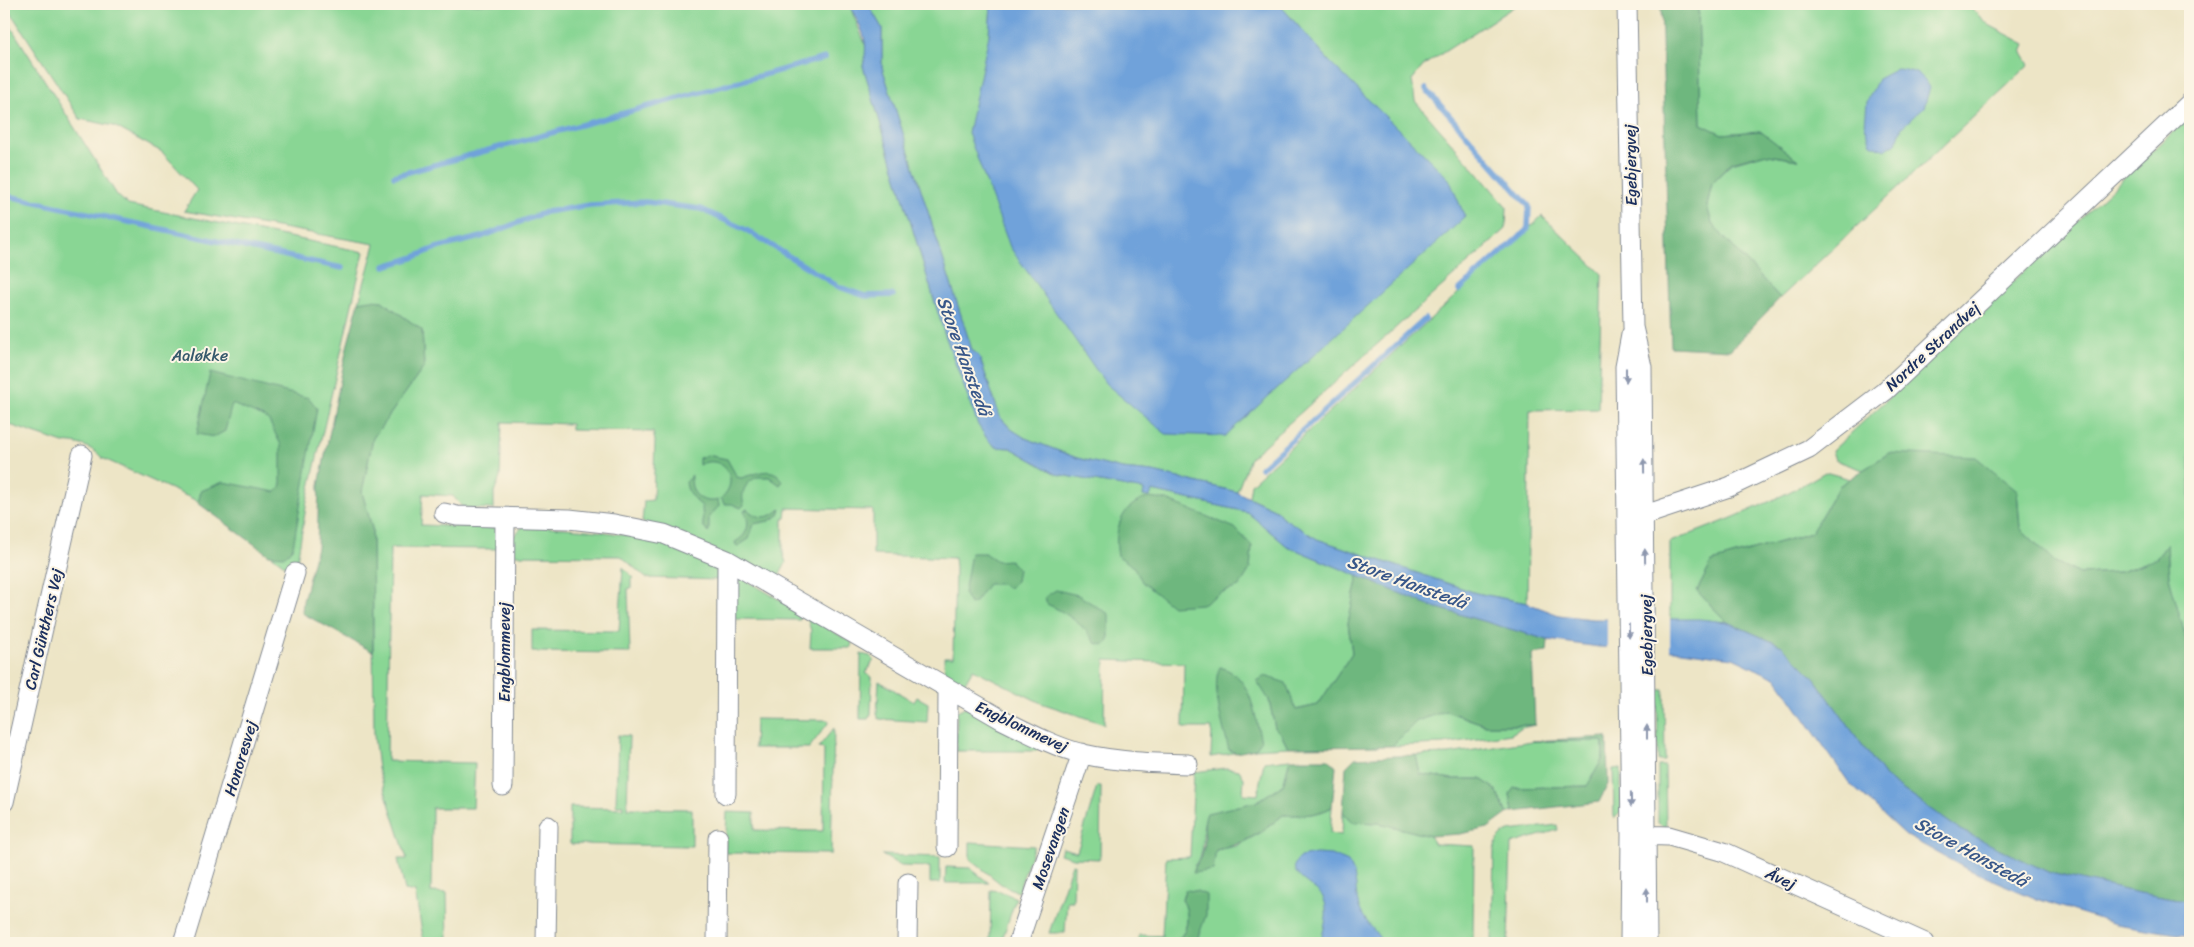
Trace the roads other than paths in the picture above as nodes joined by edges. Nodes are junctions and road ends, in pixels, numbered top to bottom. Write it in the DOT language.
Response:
graph roads {
  1 [pos="1627,4"];
  2 [pos="2190,104"];
  3 [pos="82,455"];
  4 [pos="444,513"];
  5 [pos="1636,516"];
  6 [pos="505,518"];
  7 [pos="727,560"];
  8 [pos="295,573"];
  9 [pos="948,689"];
  10 [pos="1082,753"];
  11 [pos="1188,764"];
  12 [pos="503,786"];
  13 [pos="726,794"];
  14 [pos="4,802"];
  15 [pos="548,826"];
  16 [pos="1639,835"];
  17 [pos="718,838"];
  18 [pos="948,847"];
  19 [pos="908,883"];
  20 [pos="183,943"];
  21 [pos="546,943"];
  22 [pos="717,943"];
  23 [pos="907,943"];
  24 [pos="1018,943"];
  25 [pos="1630,943"];
  26 [pos="1647,943"];
  27 [pos="1925,943"];
  1 -- 5 [label="street, Egebjergvej"];
  2 -- 5 [label="street, Nordre Strandvej"];
  3 -- 14 [label="street, Carl Günthers Vej"];
  4 -- 6 [label="street, Engblommevej"];
  5 -- 16 [label="street, Egebjergvej"];
  6 -- 7 [label="street, Engblommevej"];
  6 -- 12 [label="street, Engblommevej"];
  7 -- 9 [label="street, Engblommevej"];
  7 -- 13 [label="street"];
  8 -- 20 [label="street, Honoresvej"];
  9 -- 10 [label="street, Engblommevej"];
  9 -- 18 [label="street"];
  10 -- 11 [label="street, Engblommevej"];
  10 -- 24 [label="street, Mosevangen"];
  15 -- 21 [label="street"];
  16 -- 25 [label="street, Egebjergvej"];
  26 -- 16 [label="street, Egebjergvej, one-way"];
  16 -- 27 [label="street, Åvej"];
  17 -- 22 [label="street"];
  19 -- 23 [label="street"];
}
